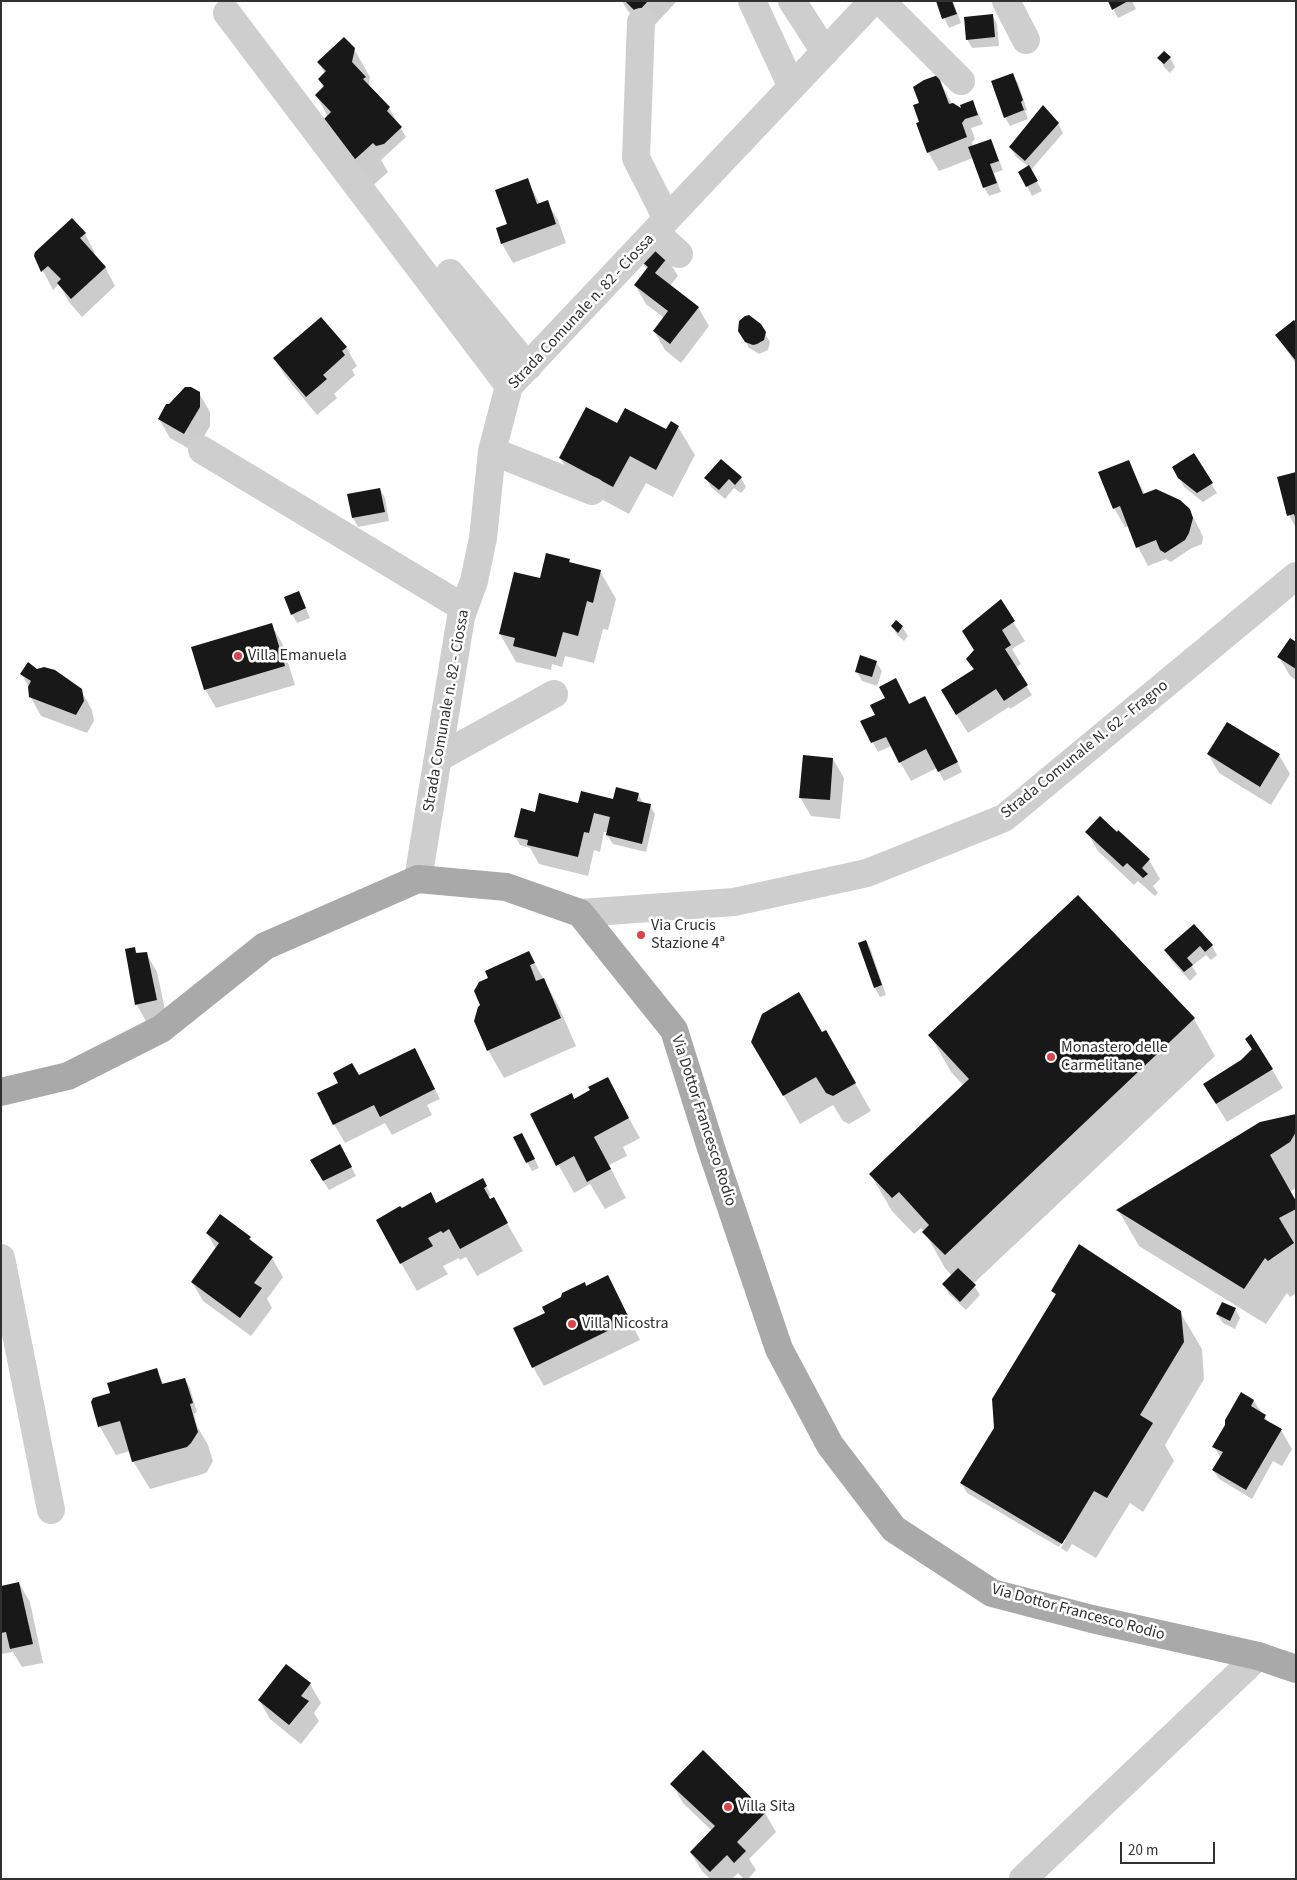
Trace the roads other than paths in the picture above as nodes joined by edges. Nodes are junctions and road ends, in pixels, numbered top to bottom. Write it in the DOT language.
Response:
graph roads {
  1 [pos="752,1"];
  2 [pos="792,1"];
  3 [pos="873,1"];
  4 [pos="881,1"];
  5 [pos="1006,1"];
  6 [pos="227,14"];
  7 [pos="641,22"];
  8 [pos="1026,40"];
  9 [pos="825,52"];
  10 [pos="961,81"];
  11 [pos="792,87"];
  12 [pos="661,226"];
  13 [pos="679,254"];
  14 [pos="450,273"];
  15 [pos="518,376"];
  16 [pos="202,450"];
  17 [pos="492,451"];
  18 [pos="592,491"];
  19 [pos="1296,576"];
  20 [pos="464,608"];
  21 [pos="554,694"];
  22 [pos="438,758"];
  23 [pos="418,880"];
  24 [pos="580,913"];
  25 [pos="1,1092"];
  26 [pos="1,1258"];
  27 [pos="51,1510"];
  28 [pos="1258,1656"];
  29 [pos="1296,1669"];
  30 [pos="1023,1879"];
  1 -- 11 [label="street"];
  2 -- 9 [label="street"];
  3 -- 9 [label="street, Strada Comunale n. 82 - Ciossa"];
  4 -- 10 [label="street"];
  5 -- 8 [label="street"];
  6 -- 15 [label="street"];
  7 -- 12 [label="street"];
  9 -- 11 [label="street, Strada Comunale n. 82 - Ciossa"];
  11 -- 12 [label="street, Strada Comunale n. 82 - Ciossa"];
  12 -- 13 [label="street"];
  12 -- 15 [label="street, Strada Comunale n. 82 - Ciossa"];
  14 -- 15 [label="street"];
  15 -- 17 [label="street, Strada Comunale n. 82 - Ciossa"];
  16 -- 20 [label="street"];
  17 -- 18 [label="street"];
  17 -- 20 [label="street, Strada Comunale n. 82 - Ciossa"];
  19 -- 24 [label="street, Strada Comunale N. 62 - Fragno"];
  20 -- 22 [label="street, Strada Comunale n. 82 - Ciossa"];
  21 -- 22 [label="street"];
  22 -- 23 [label="street, Strada Comunale n. 82 - Ciossa"];
  23 -- 24 [label="main road"];
  23 -- 25 [label="main road"];
  24 -- 28 [label="main road, Via Dottor Francesco Rodio"];
  26 -- 27 [label="street"];
  28 -- 29 [label="main road, Via Dottor Francesco Rodio"];
  28 -- 30 [label="street"];
}
